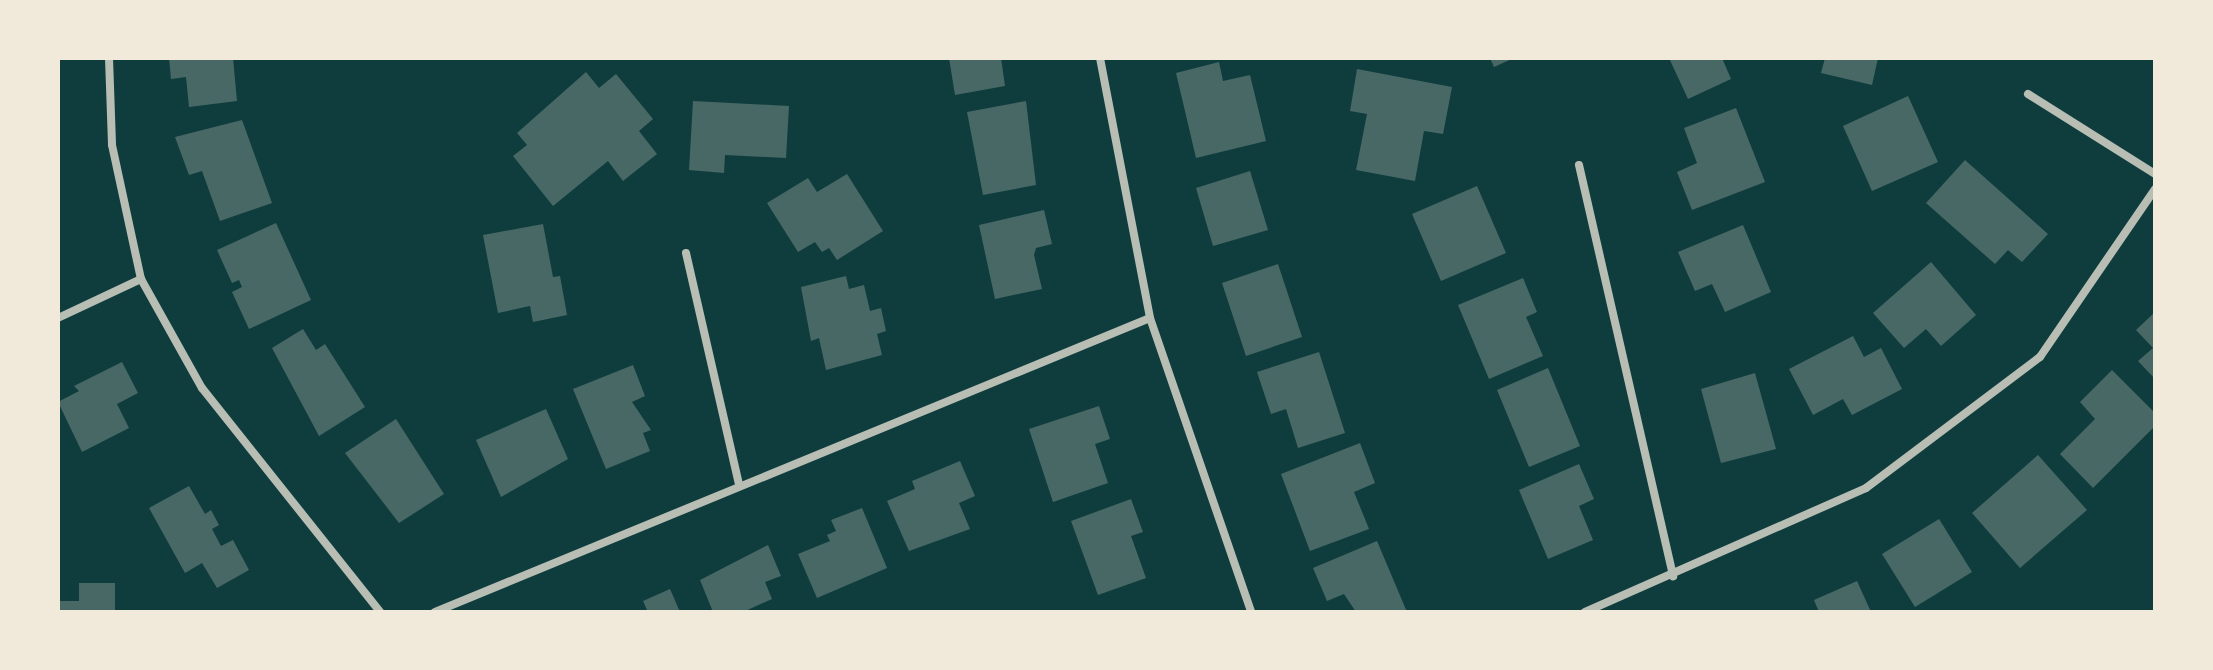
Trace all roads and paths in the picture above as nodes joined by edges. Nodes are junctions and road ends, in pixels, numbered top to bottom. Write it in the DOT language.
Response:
graph roads {
  1 [pos="109,58"];
  2 [pos="1100,58"];
  3 [pos="2028,94"];
  4 [pos="1579,165"];
  5 [pos="2155,174"];
  6 [pos="2155,189"];
  7 [pos="686,253"];
  8 [pos="141,279"];
  9 [pos="58,318"];
  10 [pos="1150,318"];
  11 [pos="739,485"];
  12 [pos="1673,576"];
  13 [pos="380,612"];
  14 [pos="435,612"];
  15 [pos="1251,612"];
  16 [pos="1585,612"];
  1 -- 8 [label="street"];
  2 -- 10 [label="street"];
  3 -- 5 [label="street"];
  4 -- 12 [label="street"];
  6 -- 12 [label="street"];
  7 -- 11 [label="street"];
  8 -- 9 [label="street"];
  8 -- 13 [label="street"];
  10 -- 11 [label="street"];
  10 -- 15 [label="street"];
  11 -- 14 [label="street"];
  12 -- 16 [label="street"];
}
